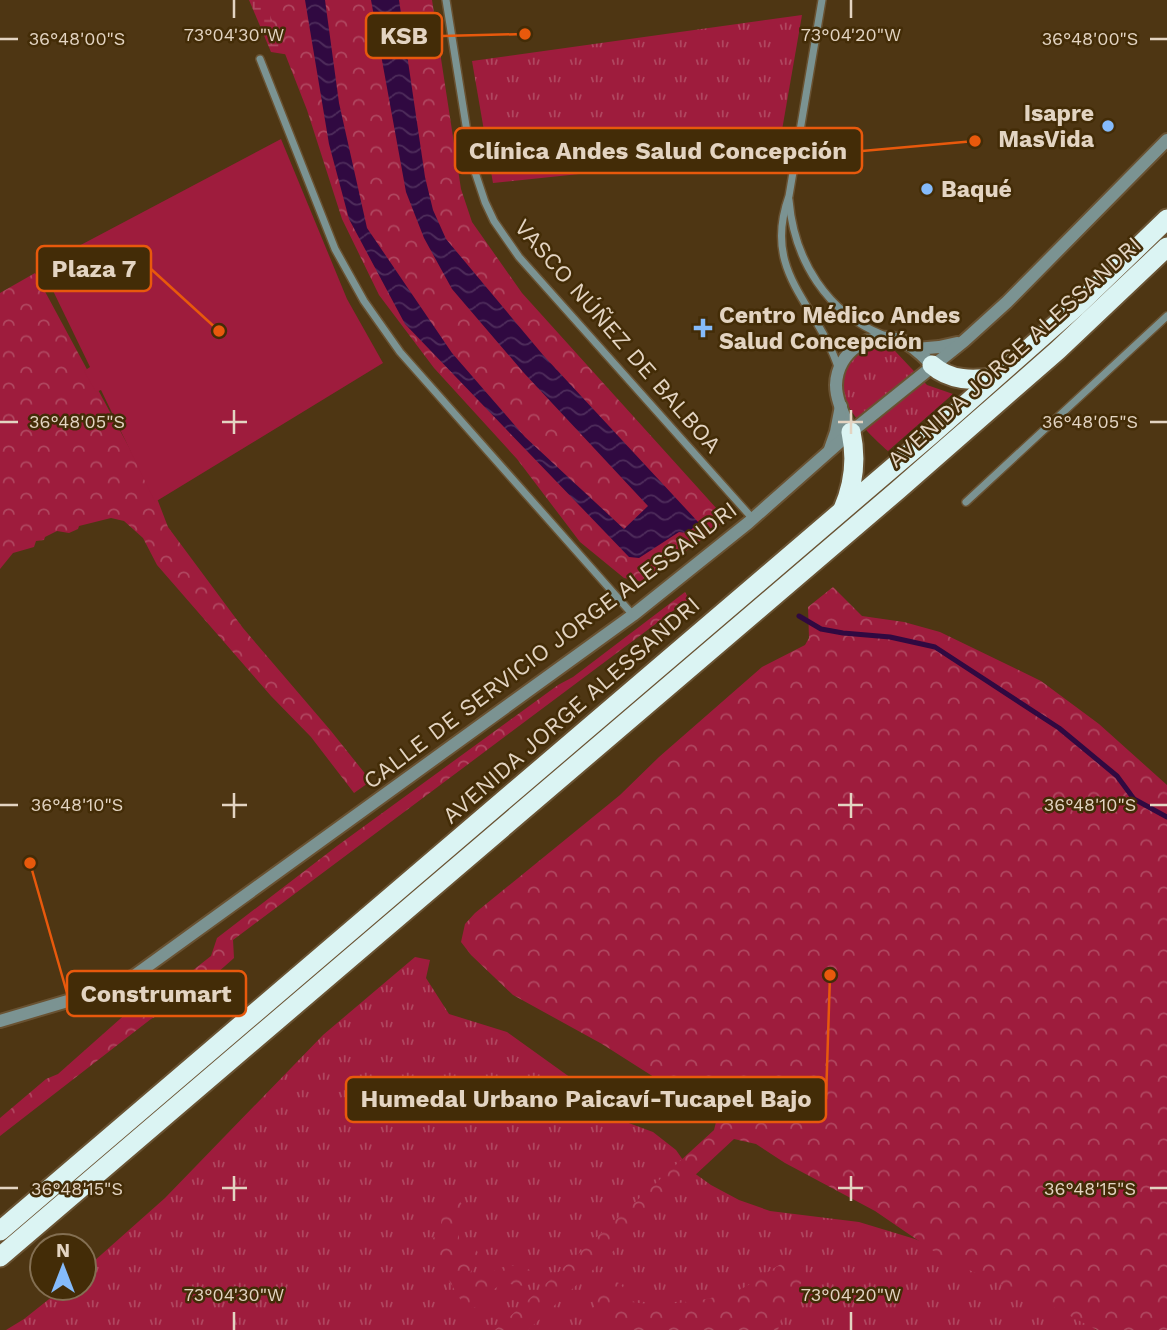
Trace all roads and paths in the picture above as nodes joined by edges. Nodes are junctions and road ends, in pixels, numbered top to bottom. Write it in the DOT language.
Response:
graph roads {
  1 [pos="446,0"];
  2 [pos="822,0"];
  3 [pos="260,59"];
  4 [pos="1167,140"];
  5 [pos="789,196"];
  6 [pos="1167,219"];
  7 [pos="1167,247"];
  8 [pos="1167,316"];
  9 [pos="890,338"];
  10 [pos="964,341"];
  11 [pos="916,349"];
  12 [pos="932,365"];
  13 [pos="839,370"];
  14 [pos="996,377"];
  15 [pos="841,406"];
  16 [pos="851,432"];
  17 [pos="828,453"];
  18 [pos="966,502"];
  19 [pos="843,510"];
  20 [pos="752,519"];
  21 [pos="633,615"];
  22 [pos="0,1021"];
  23 [pos="0,1231"];
  24 [pos="0,1257"];
  1 -- 20 [label="street, VASCO NÚÑEZ DE BALBOA"];
  2 -- 5 [label="street"];
  3 -- 21 [label="street"];
  4 -- 10 [label="street, CALLE DE SERVICIO JORGE ALESSANDRI"];
  5 -- 9 [label="street"];
  5 -- 13 [label="street"];
  6 -- 14 [label="highway, AVENIDA JORGE ALESSANDRI"];
  7 -- 24 [label="highway, AVENIDA JORGE ALESSANDRI"];
  8 -- 18 [label="street"];
  9 -- 11 [label="street"];
  9 -- 13 [label="street"];
  10 -- 11 [label="street"];
  10 -- 12 [label="street, CALLE DE SERVICIO JORGE ALESSANDRI"];
  11 -- 12 [label="street"];
  12 -- 14 [label="highway"];
  12 -- 16 [label="street, CALLE DE SERVICIO JORGE ALESSANDRI"];
  13 -- 15 [label="street"];
  14 -- 19 [label="highway, AVENIDA JORGE ALESSANDRI"];
  15 -- 16 [label="street"];
  15 -- 17 [label="street"];
  16 -- 17 [label="street, CALLE DE SERVICIO JORGE ALESSANDRI"];
  16 -- 19 [label="highway"];
  17 -- 20 [label="street, CALLE DE SERVICIO JORGE ALESSANDRI"];
  19 -- 23 [label="highway, AVENIDA JORGE ALESSANDRI"];
  20 -- 21 [label="street, CALLE DE SERVICIO JORGE ALESSANDRI"];
  21 -- 22 [label="street, CALLE DE SERVICIO JORGE ALESSANDRI"];
}
